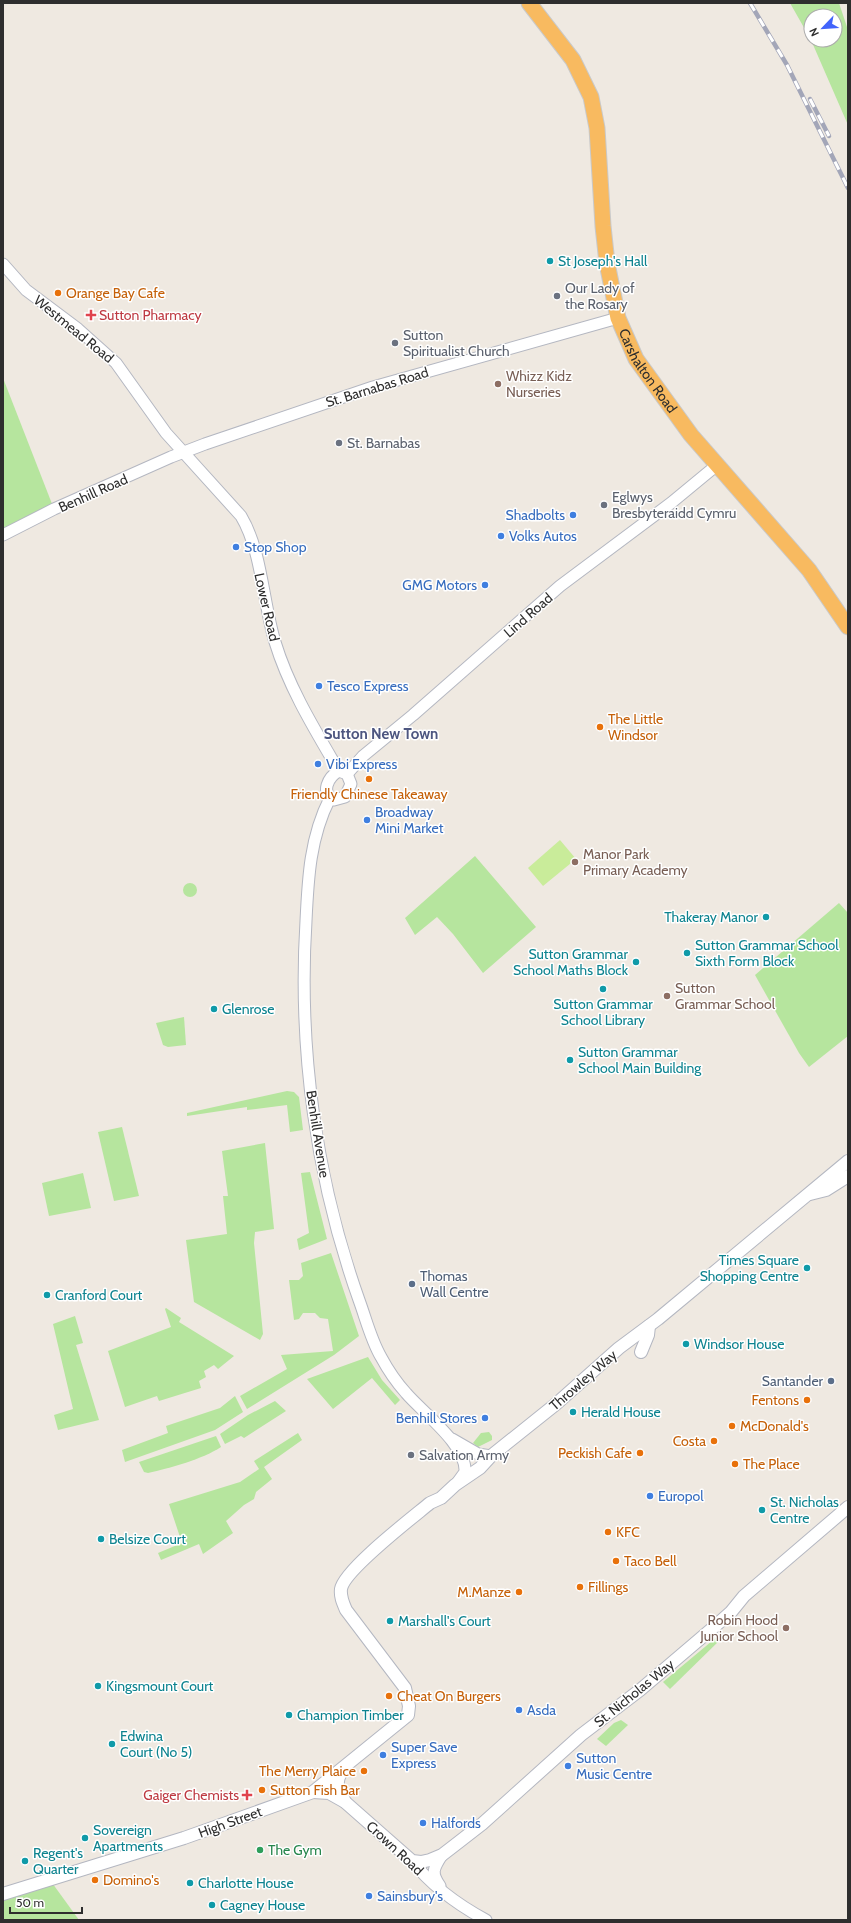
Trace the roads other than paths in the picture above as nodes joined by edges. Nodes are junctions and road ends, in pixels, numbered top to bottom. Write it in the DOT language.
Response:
graph roads {
  1 [pos="529,3"];
  2 [pos="3,264"];
  3 [pos="618,318"];
  4 [pos="184,454"];
  5 [pos="717,465"];
  6 [pos="3,535"];
  7 [pos="848,627"];
  8 [pos="343,772"];
  9 [pos="330,798"];
  10 [pos="848,1161"];
  11 [pos="848,1176"];
  12 [pos="808,1194"];
  13 [pos="649,1326"];
  14 [pos="641,1352"];
  15 [pos="450,1438"];
  16 [pos="491,1456"];
  17 [pos="455,1485"];
  18 [pos="848,1507"];
  19 [pos="405,1688"];
  20 [pos="347,1765"];
  21 [pos="313,1792"];
  22 [pos="345,1802"];
  23 [pos="442,1855"];
  24 [pos="412,1861"];
  25 [pos="3,1894"];
  26 [pos="445,1894"];
  27 [pos="486,1920"];
  1 -- 3 [label="highway, Carshalton Road"];
  2 -- 4 [label="street, Westmead Road"];
  3 -- 4 [label="street, St. Barnabas Road"];
  3 -- 5 [label="highway, Carshalton Road"];
  4 -- 6 [label="street, Benhill Road"];
  4 -- 8 [label="street, Lower Road"];
  5 -- 7 [label="highway, Carshalton Road"];
  5 -- 8 [label="street, Lind Road"];
  8 -- 9 [label="street"];
  8 -- 9 [label="street"];
  9 -- 15 [label="street, Benhill Avenue"];
  10 -- 12 [label="main road, Throwley Way"];
  11 -- 12 [label="main road"];
  12 -- 13 [label="main road, Throwley Way"];
  13 -- 14 [label="main road"];
  13 -- 16 [label="main road, Throwley Way"];
  15 -- 16 [label="street, Benhill Avenue"];
  15 -- 17 [label="street, Benhill Avenue"];
  16 -- 17 [label="main road, Throwley Way"];
  17 -- 19 [label="main road, Throwley Way"];
  18 -- 23 [label="main road, St. Nicholas Way"];
  19 -- 20 [label="main road, High Street"];
  20 -- 21 [label="main road, High Street"];
  20 -- 22 [label="main road, Crown Road"];
  21 -- 22 [label="main road, Crown Road"];
  21 -- 25 [label="main road, High Street"];
  22 -- 24 [label="main road, Crown Road"];
  23 -- 24 [label="main road, St. Nicholas Way"];
  23 -- 26 [label="street, Crown Road"];
  24 -- 26 [label="street, Crown Road"];
  26 -- 27 [label="street, Crown Road"];
}
